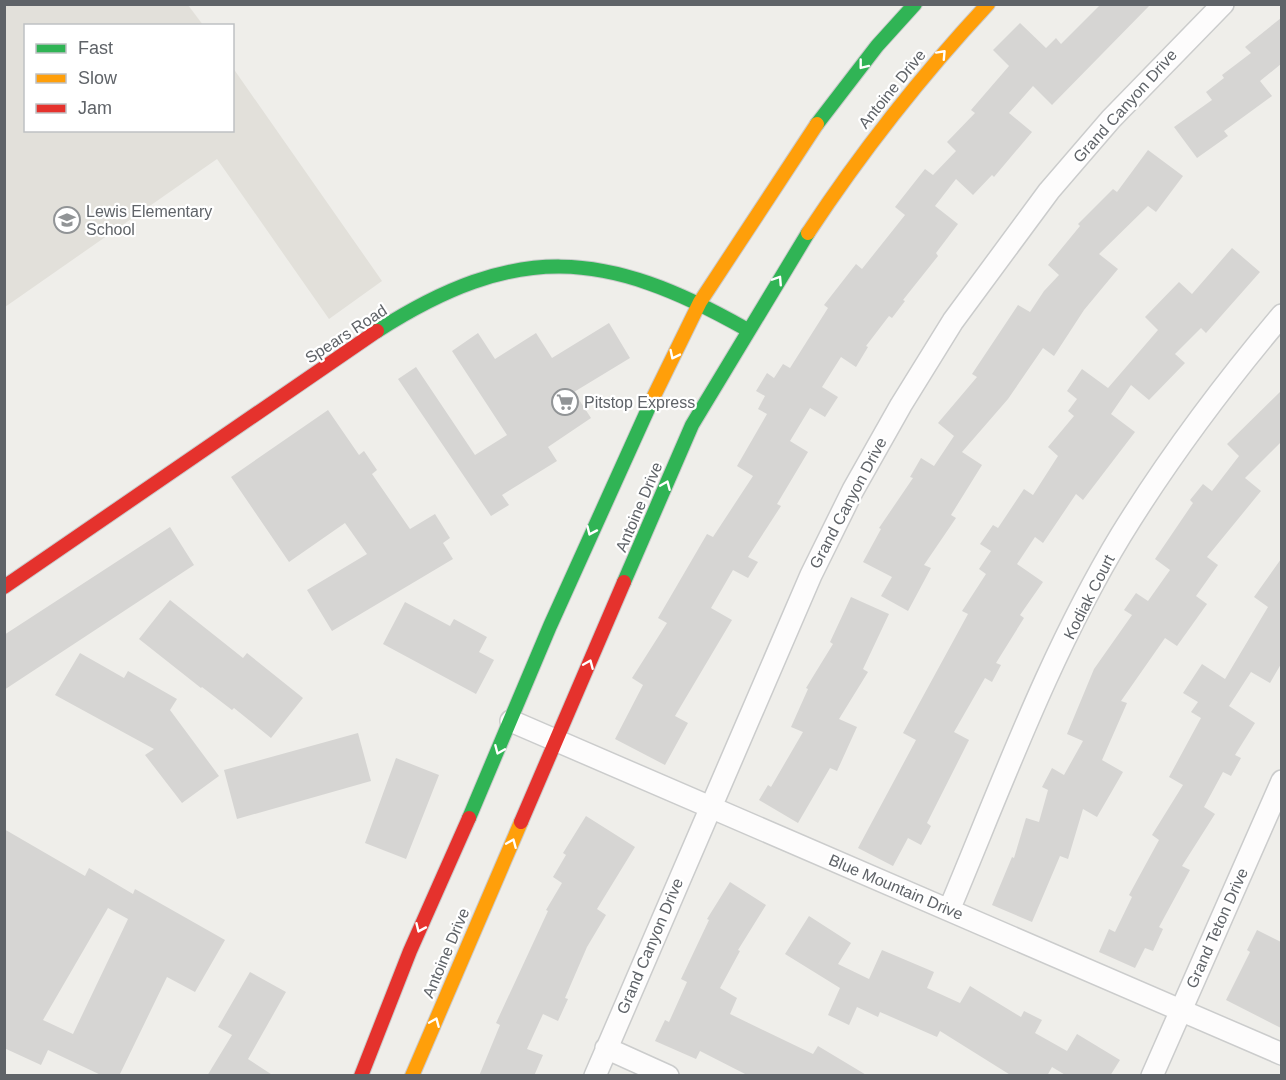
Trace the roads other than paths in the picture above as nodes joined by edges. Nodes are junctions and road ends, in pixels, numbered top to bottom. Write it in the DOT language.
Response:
graph roads {
  1 [pos="915,4"];
  2 [pos="988,4"];
  3 [pos="1222,4"];
  4 [pos="700,302"];
  5 [pos="1281,315"];
  6 [pos="746,329"];
  7 [pos="4,588"];
  8 [pos="511,721"];
  9 [pos="556,740"];
  10 [pos="1281,781"];
  11 [pos="711,808"];
  12 [pos="949,910"];
  13 [pos="1180,1011"];
  14 [pos="606,1048"];
  15 [pos="1281,1054"];
  16 [pos="361,1076"];
  17 [pos="412,1076"];
  18 [pos="595,1076"];
  19 [pos="668,1076"];
  20 [pos="1152,1076"];
  1 -- 4 [label="main road, Antoine Drive, one-way"];
  6 -- 2 [label="main road, Antoine Drive, one-way"];
  3 -- 11 [label="street, Grand Canyon Drive"];
  4 -- 6 [label="main road, Spears Road"];
  4 -- 7 [label="main road, Spears Road"];
  4 -- 8 [label="main road, Antoine Drive, one-way"];
  5 -- 12 [label="street, Kodiak Court"];
  9 -- 6 [label="main road, Antoine Drive, one-way"];
  8 -- 9 [label="street, Blue Mountain Drive"];
  8 -- 16 [label="main road, Antoine Drive, one-way"];
  9 -- 11 [label="street, Blue Mountain Drive"];
  17 -- 9 [label="main road, Antoine Drive, one-way"];
  10 -- 13 [label="street, Grand Teton Drive"];
  11 -- 12 [label="street, Blue Mountain Drive"];
  11 -- 14 [label="street, Grand Canyon Drive"];
  12 -- 13 [label="street, Blue Mountain Drive"];
  13 -- 15 [label="street, Blue Mountain Drive"];
  13 -- 20 [label="street, Grand Teton Drive"];
  14 -- 18 [label="street, Grand Canyon Drive"];
  14 -- 19 [label="street"];
}
